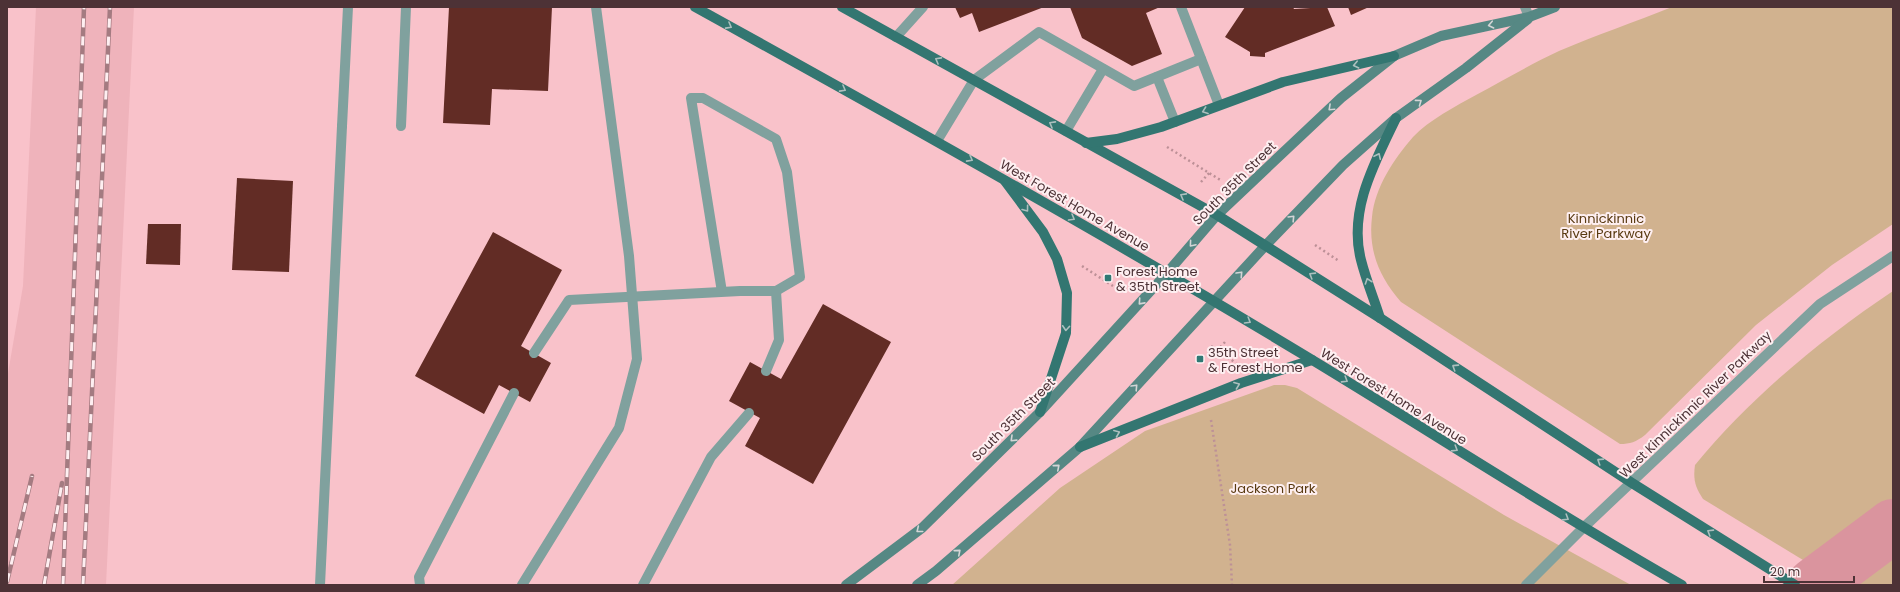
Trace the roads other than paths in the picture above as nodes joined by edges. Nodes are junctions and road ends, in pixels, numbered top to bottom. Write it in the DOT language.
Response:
graph roads {
  1 [pos="348,7"];
  2 [pos="406,7"];
  3 [pos="596,7"];
  4 [pos="695,7"];
  5 [pos="842,7"];
  6 [pos="924,7"];
  7 [pos="1181,7"];
  8 [pos="1525,7"];
  9 [pos="1555,7"];
  10 [pos="1529,17"];
  11 [pos="896,37"];
  12 [pos="1394,56"];
  13 [pos="1201,59"];
  14 [pos="1103,69"];
  15 [pos="1157,77"];
  16 [pos="974,80"];
  17 [pos="1219,105"];
  18 [pos="1396,118"];
  19 [pos="1175,122"];
  20 [pos="401,126"];
  21 [pos="1066,131"];
  22 [pos="937,141"];
  23 [pos="1086,142"];
  24 [pos="1002,177"];
  25 [pos="1217,215"];
  26 [pos="1265,246"];
  27 [pos="1893,256"];
  28 [pos="1167,274"];
  29 [pos="776,291"];
  30 [pos="722,292"];
  31 [pos="633,298"];
  32 [pos="1214,302"];
  33 [pos="1380,318"];
  34 [pos="534,353"];
  35 [pos="1312,360"];
  36 [pos="766,371"];
  37 [pos="514,394"];
  38 [pos="1040,412"];
  39 [pos="749,413"];
  40 [pos="1080,447"];
  41 [pos="1632,483"];
  42 [pos="1583,528"];
  43 [pos="524,584"];
  44 [pos="320,585"];
  45 [pos="420,585"];
  46 [pos="643,585"];
  47 [pos="846,585"];
  48 [pos="917,585"];
  49 [pos="1526,585"];
  50 [pos="1682,585"];
  51 [pos="1795,585"];
  1 -- 44 [label="street"];
  2 -- 20 [label="street"];
  3 -- 31 [label="street"];
  4 -- 22 [label="main road, West Forest Home Avenue, one-way"];
  5 -- 11 [label="main road"];
  6 -- 11 [label="street"];
  7 -- 13 [label="street"];
  8 -- 10 [label="street"];
  9 -- 10 [label="main road, South 35th Street"];
  10 -- 12 [label="main road, South 35th Street, one-way"];
  18 -- 10 [label="main road, South 35th Street, one-way"];
  16 -- 11 [label="main road, one-way"];
  12 -- 17 [label="main road, one-way"];
  12 -- 25 [label="main road, South 35th Street, one-way"];
  13 -- 15 [label="street"];
  13 -- 17 [label="street"];
  14 -- 15 [label="street"];
  14 -- 16 [label="street"];
  14 -- 21 [label="street"];
  15 -- 19 [label="street"];
  21 -- 16 [label="main road, one-way"];
  16 -- 22 [label="street"];
  17 -- 19 [label="main road, one-way"];
  26 -- 18 [label="main road, South 35th Street, one-way"];
  33 -- 18 [label="main road, one-way"];
  19 -- 23 [label="main road"];
  21 -- 23 [label="main road"];
  22 -- 24 [label="main road, West Forest Home Avenue, one-way"];
  25 -- 23 [label="main road, one-way"];
  24 -- 28 [label="main road, West Forest Home Avenue, one-way"];
  24 -- 38 [label="main road, one-way"];
  25 -- 26 [label="main road"];
  25 -- 28 [label="main road, South 35th Street, one-way"];
  32 -- 26 [label="main road, South 35th Street, one-way"];
  33 -- 26 [label="main road, one-way"];
  27 -- 41 [label="street, West Kinnickinnic River Parkway"];
  28 -- 32 [label="main road, West Forest Home Avenue"];
  28 -- 38 [label="main road, South 35th Street, one-way"];
  29 -- 30 [label="street"];
  29 -- 30 [label="street"];
  29 -- 36 [label="street"];
  30 -- 31 [label="street"];
  31 -- 34 [label="street"];
  31 -- 43 [label="street"];
  32 -- 35 [label="main road, West Forest Home Avenue, one-way"];
  40 -- 32 [label="main road, South 35th Street, one-way"];
  41 -- 33 [label="main road, one-way"];
  40 -- 35 [label="main road, one-way"];
  35 -- 42 [label="main road, West Forest Home Avenue, one-way"];
  37 -- 45 [label="street"];
  38 -- 47 [label="main road, South 35th Street, one-way"];
  39 -- 46 [label="street"];
  48 -- 40 [label="main road, South 35th Street, one-way"];
  41 -- 42 [label="street, West Kinnickinnic River Parkway"];
  51 -- 41 [label="main road, one-way"];
  42 -- 49 [label="street, West Kinnickinnic River Parkway"];
  42 -- 50 [label="main road, West Forest Home Avenue"];
}
